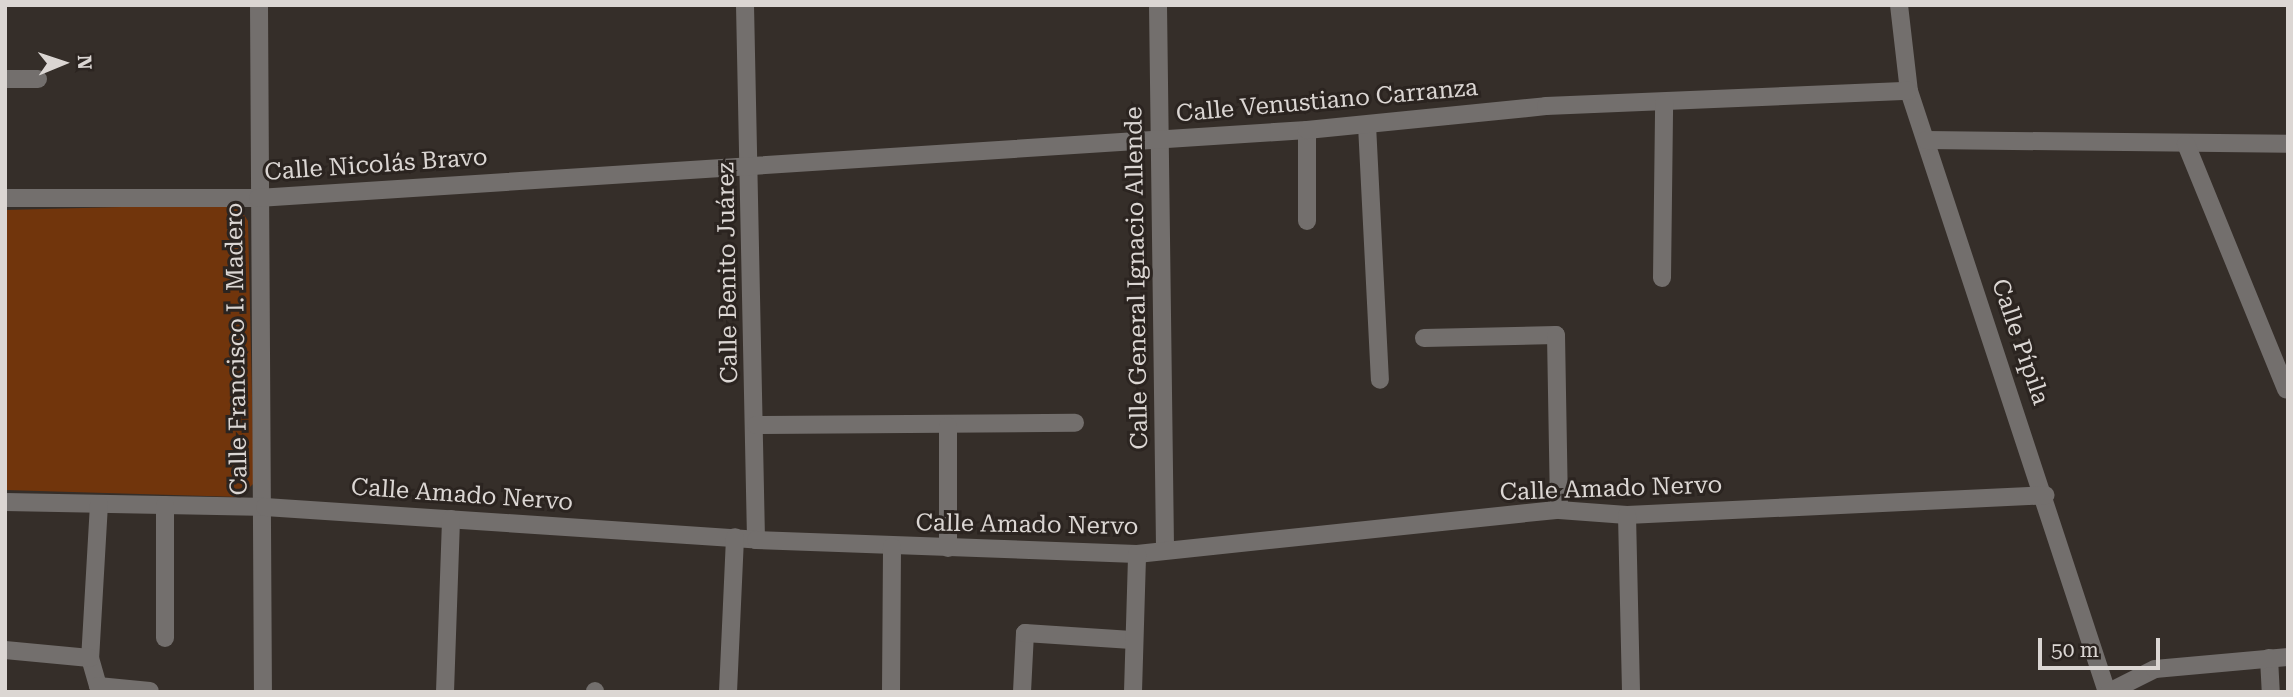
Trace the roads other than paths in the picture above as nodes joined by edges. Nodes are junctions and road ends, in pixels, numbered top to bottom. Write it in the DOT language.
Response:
graph roads {
  1 [pos="259,5"];
  2 [pos="745,5"];
  3 [pos="1158,5"];
  4 [pos="1899,5"];
  5 [pos="5,79"];
  6 [pos="38,79"];
  7 [pos="1909,91"];
  8 [pos="1664,103"];
  9 [pos="1367,125"];
  10 [pos="1307,130"];
  11 [pos="1160,139"];
  12 [pos="1926,140"];
  13 [pos="2186,144"];
  14 [pos="2288,144"];
  15 [pos="750,163"];
  16 [pos="5,198"];
  17 [pos="258,198"];
  18 [pos="1307,221"];
  19 [pos="1662,278"];
  20 [pos="1424,338"];
  21 [pos="1380,380"];
  22 [pos="2286,389"];
  23 [pos="1075,423"];
  24 [pos="756,425"];
  25 [pos="948,426"];
  26 [pos="2046,495"];
  27 [pos="5,502"];
  28 [pos="99,504"];
  29 [pos="166,505"];
  30 [pos="265,508"];
  31 [pos="1559,510"];
  32 [pos="1627,515"];
  33 [pos="451,519"];
  34 [pos="735,537"];
  35 [pos="756,540"];
  36 [pos="892,547"];
  37 [pos="948,548"];
  38 [pos="1164,550"];
  39 [pos="1137,554"];
  40 [pos="165,639"];
  41 [pos="1132,640"];
  42 [pos="5,650"];
  43 [pos="2288,657"];
  44 [pos="90,658"];
  45 [pos="2269,658"];
  46 [pos="150,691"];
  47 [pos="263,692"];
  48 [pos="445,692"];
  49 [pos="728,692"];
  50 [pos="891,692"];
  51 [pos="1022,692"];
  52 [pos="1133,692"];
  53 [pos="1631,692"];
  54 [pos="2108,692"];
  55 [pos="2271,692"];
  1 -- 17 [label="street, Calle Francisco I. Madero"];
  2 -- 15 [label="street, Calle Benito Juárez"];
  3 -- 11 [label="street, Calle General Ignacio Allende"];
  4 -- 7 [label="street, Calle Pípila"];
  5 -- 6 [label="street"];
  7 -- 8 [label="street, Calle Venustiano Carranza"];
  7 -- 12 [label="street, Calle Pípila"];
  8 -- 9 [label="street, Calle Venustiano Carranza"];
  8 -- 19 [label="street"];
  9 -- 10 [label="street, Calle Venustiano Carranza"];
  9 -- 21 [label="street"];
  10 -- 11 [label="street, Calle Venustiano Carranza"];
  10 -- 18 [label="street"];
  11 -- 15 [label="street, Calle Venustiano Carranza"];
  11 -- 38 [label="street, Calle General Ignacio Allende"];
  12 -- 13 [label="street"];
  12 -- 26 [label="street, Calle Pípila"];
  13 -- 14 [label="street"];
  13 -- 22 [label="street"];
  15 -- 17 [label="street, Calle Nicolás Bravo"];
  15 -- 24 [label="street, Calle Benito Juárez"];
  16 -- 17 [label="street, Calle Nicolás Bravo"];
  17 -- 30 [label="street, Calle Francisco I. Madero"];
  20 -- 31 [label="street"];
  23 -- 25 [label="street"];
  24 -- 25 [label="street"];
  24 -- 35 [label="street, Calle Benito Juárez"];
  25 -- 37 [label="street"];
  26 -- 32 [label="street, Calle Amado Nervo"];
  26 -- 54 [label="street, Calle Pípila"];
  27 -- 28 [label="street, Calle Amado Nervo"];
  28 -- 29 [label="street, Calle Amado Nervo"];
  28 -- 44 [label="street"];
  29 -- 30 [label="street, Calle Amado Nervo"];
  29 -- 40 [label="street"];
  30 -- 33 [label="street, Calle Amado Nervo"];
  30 -- 47 [label="street, Calle Francisco I. Madero"];
  31 -- 32 [label="street, Calle Amado Nervo"];
  31 -- 38 [label="street, Calle Amado Nervo"];
  32 -- 53 [label="street"];
  33 -- 34 [label="street, Calle Amado Nervo"];
  33 -- 48 [label="street"];
  34 -- 35 [label="street, Calle Amado Nervo"];
  34 -- 49 [label="street"];
  35 -- 36 [label="street, Calle Amado Nervo"];
  36 -- 37 [label="street, Calle Amado Nervo"];
  36 -- 50 [label="street"];
  37 -- 39 [label="street, Calle Amado Nervo"];
  38 -- 39 [label="street, Calle Amado Nervo"];
  39 -- 41 [label="street"];
  41 -- 51 [label="street"];
  41 -- 52 [label="street"];
  42 -- 44 [label="street"];
  43 -- 45 [label="street, Calle Pípila"];
  44 -- 46 [label="street"];
  45 -- 54 [label="street, Calle Pípila"];
  45 -- 55 [label="street"];
}
